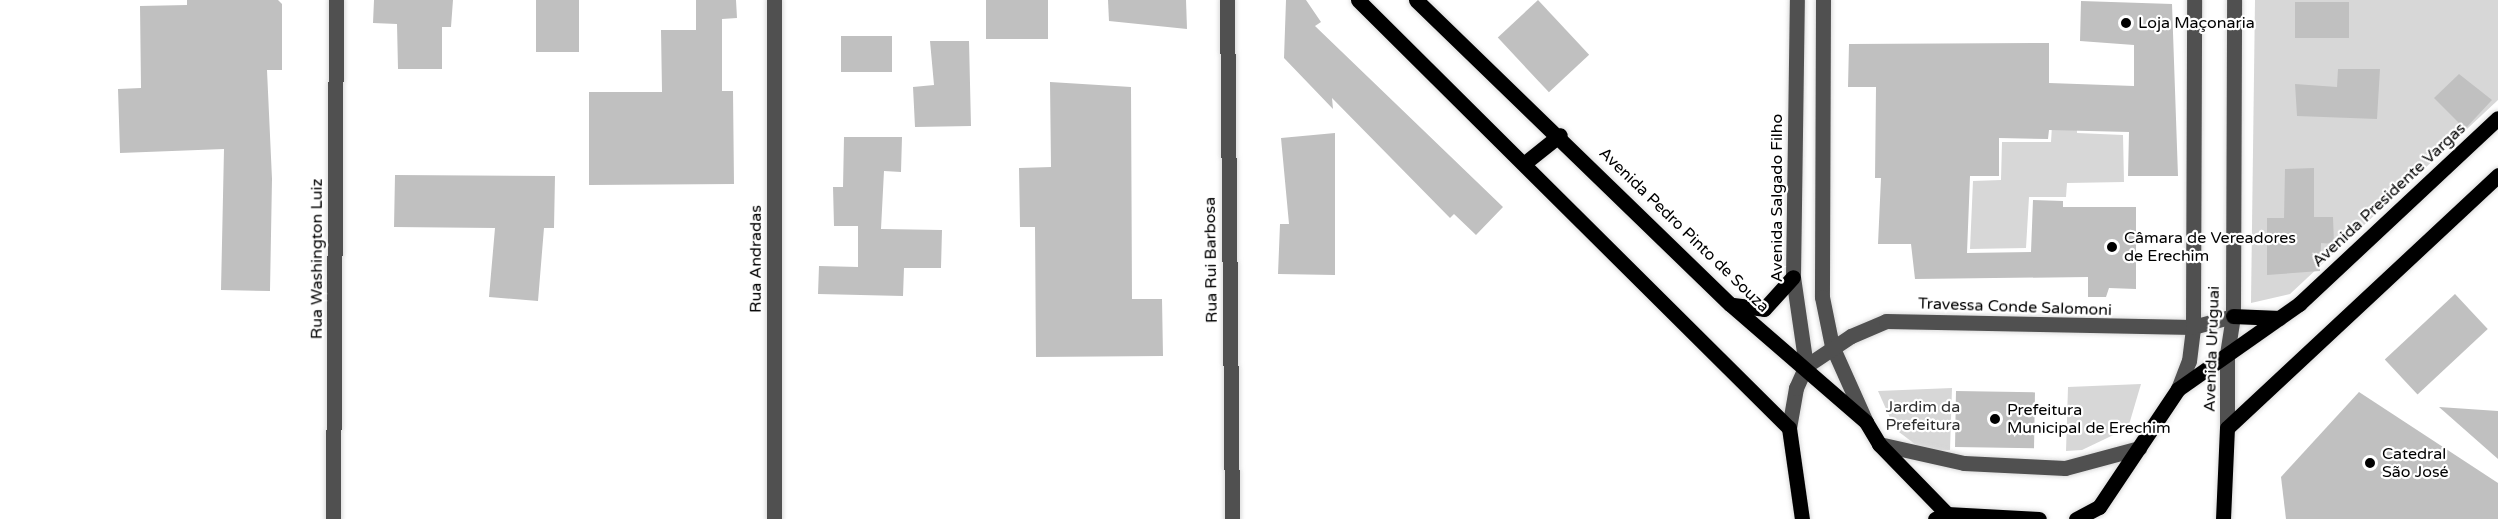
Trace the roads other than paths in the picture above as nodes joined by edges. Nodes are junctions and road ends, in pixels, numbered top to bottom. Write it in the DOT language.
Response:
graph roads {
  1 [pos="336,0"];
  2 [pos="774,0"];
  3 [pos="1227,0"];
  4 [pos="1358,0"];
  5 [pos="1416,0"];
  6 [pos="1797,0"];
  7 [pos="1823,0"];
  8 [pos="2194,0"];
  9 [pos="2234,0"];
  10 [pos="2498,118"];
  11 [pos="1560,135"];
  12 [pos="1526,162"];
  13 [pos="2498,175"];
  14 [pos="1793,278"];
  15 [pos="1730,304"];
  16 [pos="2233,316"];
  17 [pos="2278,318"];
  18 [pos="2193,327"];
  19 [pos="1832,346"];
  20 [pos="2227,354"];
  21 [pos="1806,366"];
  22 [pos="2178,389"];
  23 [pos="1866,422"];
  24 [pos="1789,428"];
  25 [pos="2227,428"];
  26 [pos="1879,444"];
  27 [pos="2139,448"];
  28 [pos="1941,517"];
  29 [pos="333,519"];
  30 [pos="774,519"];
  31 [pos="1232,519"];
  32 [pos="1802,519"];
  33 [pos="2039,519"];
  34 [pos="2076,519"];
  35 [pos="2223,519"];
  1 -- 29 [label="street, Rua Washington Luiz"];
  2 -- 30 [label="street, Rua Andradas"];
  3 -- 31 [label="street, Rua Rui Barbosa"];
  4 -- 12 [label="main road"];
  5 -- 11 [label="main road, Avenida Pedro Pinto de Souza"];
  6 -- 14 [label="street, Avenida Salgado Filho"];
  7 -- 19 [label="street"];
  8 -- 18 [label="street, Avenida Uruguai"];
  9 -- 16 [label="street, Avenida Uruguai"];
  10 -- 17 [label="main road, Avenida Presidente Vargas"];
  11 -- 12 [label="main road"];
  11 -- 15 [label="main road, Avenida Pedro Pinto de Souza"];
  12 -- 24 [label="main road"];
  13 -- 25 [label="main road"];
  14 -- 15 [label="main road"];
  14 -- 21 [label="street, Avenida Salgado Filho"];
  15 -- 21 [label="main road, Avenida Pedro Pinto de Souza"];
  16 -- 17 [label="main road"];
  16 -- 18 [label="street, Travessa Conde Salomoni"];
  16 -- 20 [label="street, Avenida Uruguai"];
  17 -- 20 [label="main road, Avenida Presidente Vargas"];
  18 -- 19 [label="street, Travessa Conde Salomoni"];
  18 -- 22 [label="street, Avenida Uruguai"];
  19 -- 21 [label="street, Travessa Conde Salomoni"];
  19 -- 23 [label="street"];
  20 -- 22 [label="main road, Avenida Presidente Vargas"];
  20 -- 25 [label="street, Avenida Uruguai"];
  21 -- 23 [label="main road, Avenida Pedro Pinto de Souza"];
  21 -- 24 [label="street, Avenida Salgado Filho"];
  22 -- 27 [label="main road, Avenida Presidente Vargas"];
  23 -- 26 [label="main road, Avenida Pedro Pinto de Souza"];
  24 -- 32 [label="main road"];
  25 -- 35 [label="main road, Avenida Uruguai"];
  26 -- 27 [label="street"];
  26 -- 28 [label="main road, Avenida Pedro Pinto de Souza"];
  27 -- 34 [label="main road, Avenida Presidente Vargas"];
  28 -- 33 [label="main road"];
}
